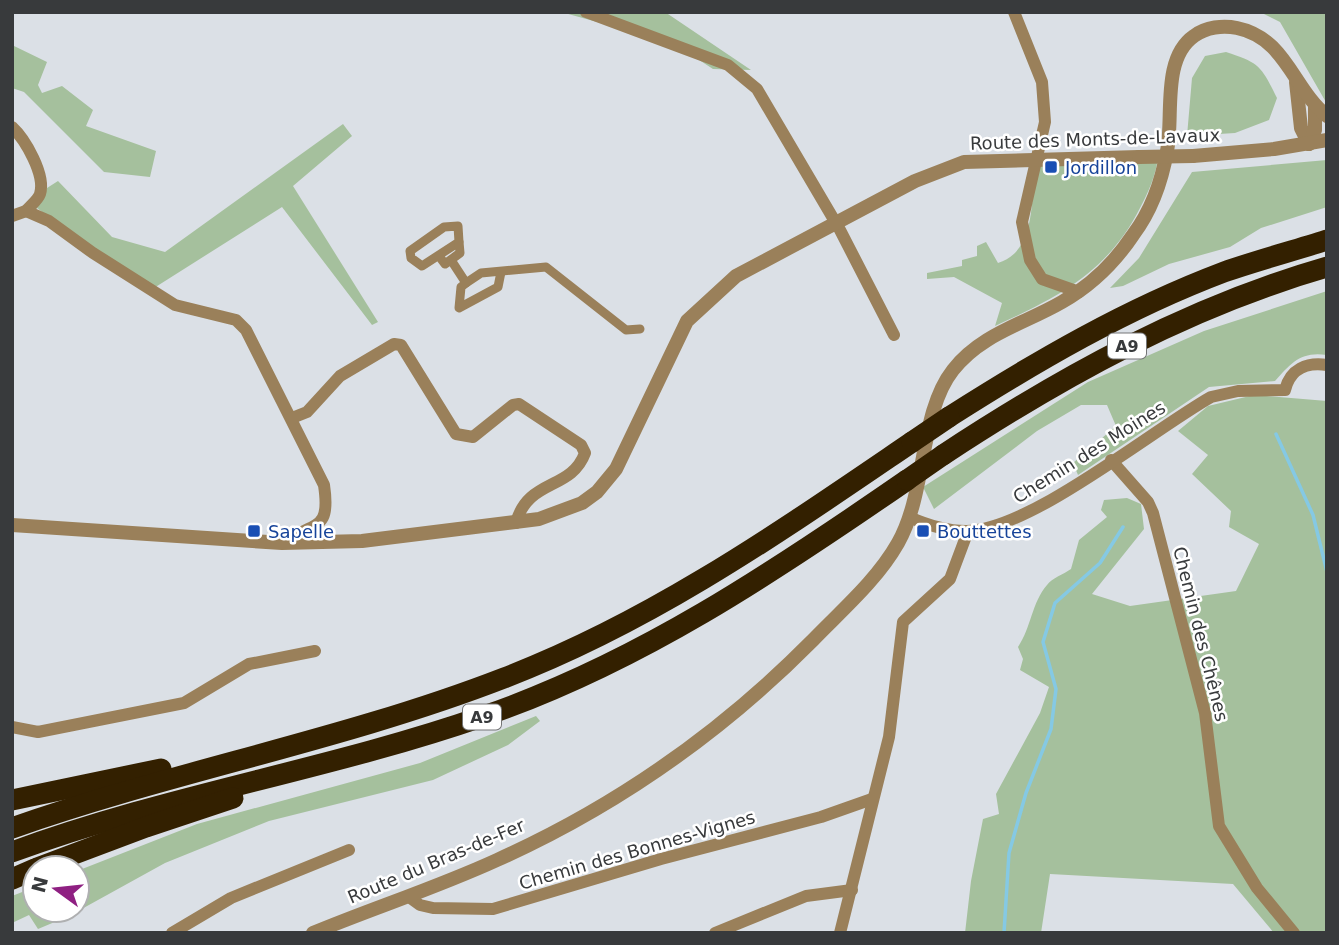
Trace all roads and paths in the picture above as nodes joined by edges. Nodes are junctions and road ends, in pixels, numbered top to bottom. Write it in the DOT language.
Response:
graph roads {
  1 [pos="586,12"];
  2 [pos="1014,12"];
  3 [pos="1294,74"];
  4 [pos="1321,112"];
  5 [pos="12,127"];
  6 [pos="1327,140"];
  7 [pos="1310,144"];
  8 [pos="1035,158"];
  9 [pos="40,195"];
  10 [pos="26,211"];
  11 [pos="12,216"];
  12 [pos="49,221"];
  13 [pos="836,223"];
  14 [pos="1327,231"];
  15 [pos="1327,240"];
  16 [pos="458,242"];
  17 [pos="439,256"];
  18 [pos="452,260"];
  19 [pos="1327,267"];
  20 [pos="501,272"];
  21 [pos="1225,272"];
  22 [pos="1327,281"];
  23 [pos="466,283"];
  24 [pos="1079,292"];
  25 [pos="1217,306"];
  26 [pos="640,329"];
  27 [pos="894,335"];
  28 [pos="1327,365"];
  29 [pos="292,418"];
  30 [pos="1111,460"];
  31 [pos="909,517"];
  32 [pos="516,523"];
  33 [pos="12,525"];
  34 [pos="968,531"];
  35 [pos="282,543"];
  36 [pos="315,651"];
  37 [pos="12,727"];
  38 [pos="426,735"];
  39 [pos="274,748"];
  40 [pos="872,799"];
  41 [pos="12,800"];
  42 [pos="12,828"];
  43 [pos="349,850"];
  44 [pos="12,852"];
  45 [pos="75,854"];
  46 [pos="852,890"];
  47 [pos="409,897"];
  48 [pos="172,933"];
  49 [pos="313,933"];
  50 [pos="715,933"];
  51 [pos="839,933"];
  52 [pos="1294,933"];
  1 -- 13 [label="street"];
  2 -- 8 [label="street"];
  3 -- 4 [label="street, Route du Bras-de-Fer"];
  3 -- 7 [label="street"];
  3 -- 24 [label="street, Route du Bras-de-Fer"];
  4 -- 7 [label="street, Route du Bras-de-Fer"];
  5 -- 9 [label="street"];
  6 -- 7 [label="street, Route des Monts-de-Lavaux"];
  7 -- 8 [label="street, Route des Monts-de-Lavaux, bridge"];
  8 -- 13 [label="street, Route des Monts-de-Lavaux"];
  8 -- 24 [label="street"];
  9 -- 10 [label="street"];
  9 -- 12 [label="street"];
  10 -- 11 [label="street"];
  10 -- 12 [label="street"];
  12 -- 29 [label="street"];
  13 -- 27 [label="street"];
  13 -- 32 [label="street, Route des Monts-de-Lavaux"];
  14 -- 21 [label="highway"];
  15 -- 21 [label="highway, A9"];
  16 -- 17 [label="street"];
  16 -- 17 [label="street"];
  16 -- 18 [label="street"];
  17 -- 18 [label="street"];
  18 -- 23 [label="street"];
  19 -- 25 [label="highway, A9"];
  20 -- 23 [label="street"];
  20 -- 23 [label="street"];
  20 -- 26 [label="street"];
  21 -- 39 [label="highway, A9, bridge"];
  22 -- 25 [label="highway"];
  24 -- 31 [label="street, Route du Bras-de-Fer"];
  25 -- 38 [label="highway, A9, bridge"];
  28 -- 30 [label="street, Chemin des Moines"];
  29 -- 32 [label="street"];
  29 -- 35 [label="street"];
  30 -- 34 [label="street, Chemin des Moines"];
  30 -- 52 [label="street, Chemin des Chênes"];
  31 -- 34 [label="street, Chemin des Moines"];
  31 -- 47 [label="street, Route du Bras-de-Fer"];
  32 -- 35 [label="street, Route des Monts-de-Lavaux"];
  33 -- 35 [label="street, Route des Monts-de-Lavaux"];
  34 -- 40 [label="street"];
  36 -- 37 [label="street"];
  38 -- 44 [label="highway, A9"];
  38 -- 45 [label="highway, A9"];
  39 -- 41 [label="highway, A9"];
  39 -- 42 [label="highway, A9"];
  40 -- 46 [label="street"];
  40 -- 47 [label="street, Chemin des Bonnes-Vignes"];
  43 -- 48 [label="street"];
  46 -- 50 [label="street"];
  46 -- 51 [label="street"];
  47 -- 49 [label="street, Route du Bras-de-Fer"];
}
